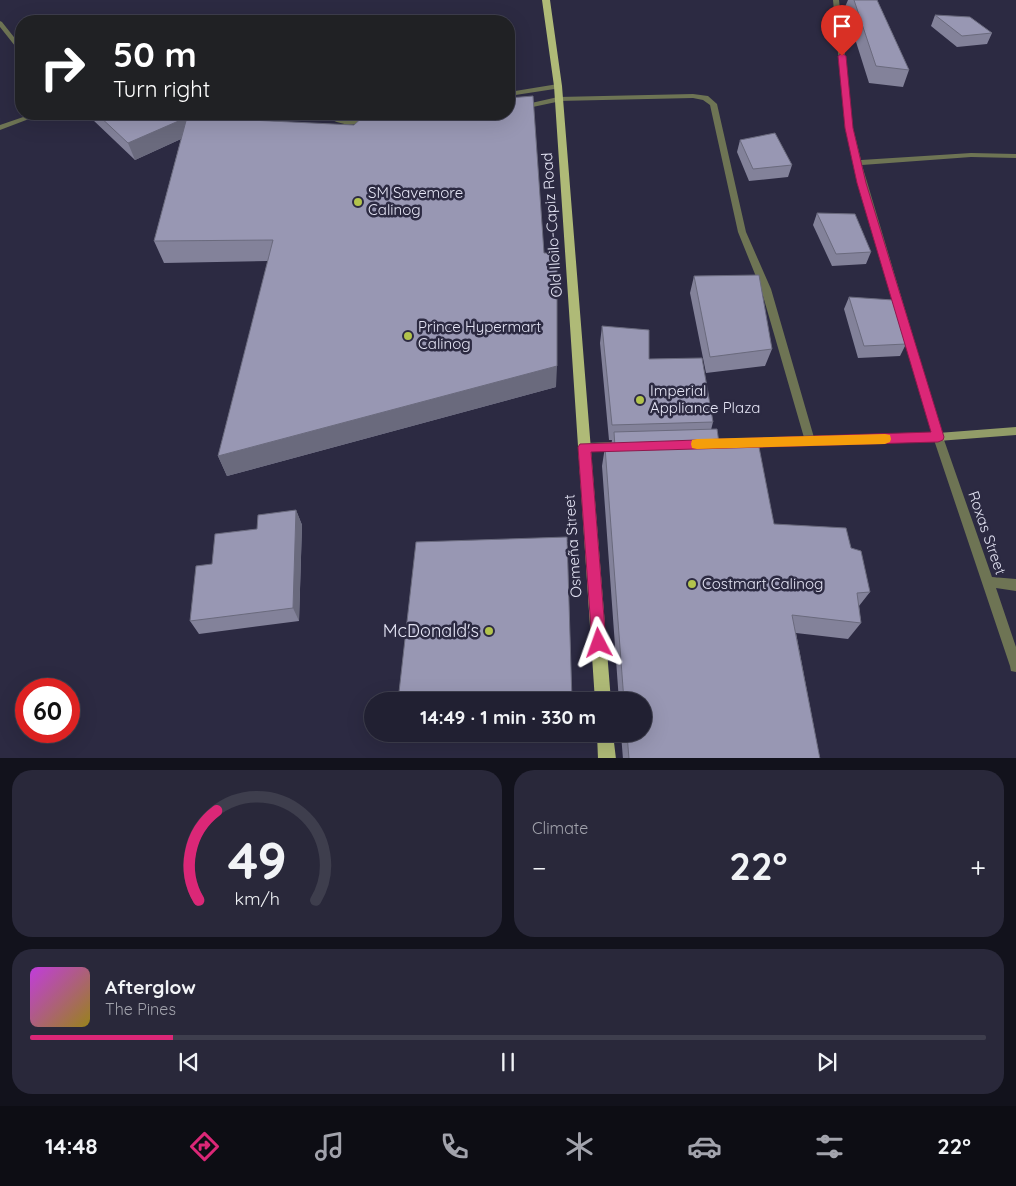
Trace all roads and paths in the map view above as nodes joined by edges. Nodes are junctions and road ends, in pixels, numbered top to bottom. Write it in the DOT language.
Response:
graph roads {
  1 [pos="546,0"];
  2 [pos="836,0"];
  3 [pos="0,23"];
  4 [pos="15,42"];
  5 [pos="558,86"];
  6 [pos="515,93"];
  7 [pos="558,99"];
  8 [pos="515,109"];
  9 [pos="20,120"];
  10 [pos="236,120"];
  11 [pos="335,120"];
  12 [pos="364,120"];
  13 [pos="255,126"];
  14 [pos="0,127"];
  15 [pos="1016,156"];
  16 [pos="857,163"];
  17 [pos="1016,431"];
  18 [pos="938,437"];
  19 [pos="810,441"];
  20 [pos="692,444"];
  21 [pos="634,446"];
  22 [pos="584,447"];
  23 [pos="987,582"];
  24 [pos="1016,585"];
  25 [pos="1016,666"];
  26 [pos="602,692"];
  27 [pos="606,742"];
  28 [pos="607,758"];
  1 -- 5 [label="main road, Old Iloilo-Capiz Road"];
  2 -- 16 [label="street, Roxas Street"];
  3 -- 4 [label="street"];
  5 -- 6 [label="street"];
  5 -- 7 [label="main road, Old Iloilo-Capiz Road"];
  7 -- 8 [label="street"];
  7 -- 19 [label="street"];
  7 -- 22 [label="main road, Old Iloilo-Capiz Road"];
  9 -- 14 [label="street"];
  10 -- 13 [label="street"];
  11 -- 12 [label="street"];
  15 -- 16 [label="street"];
  16 -- 18 [label="street, Roxas Street"];
  17 -- 18 [label="street"];
  18 -- 19 [label="street"];
  18 -- 23 [label="street, Roxas Street"];
  19 -- 20 [label="street"];
  21 -- 22 [label="street"];
  22 -- 26 [label="main road, Osmeña Street"];
  23 -- 24 [label="street"];
  23 -- 25 [label="street, Roxas Street"];
  27 -- 28 [label="main road"];
}
